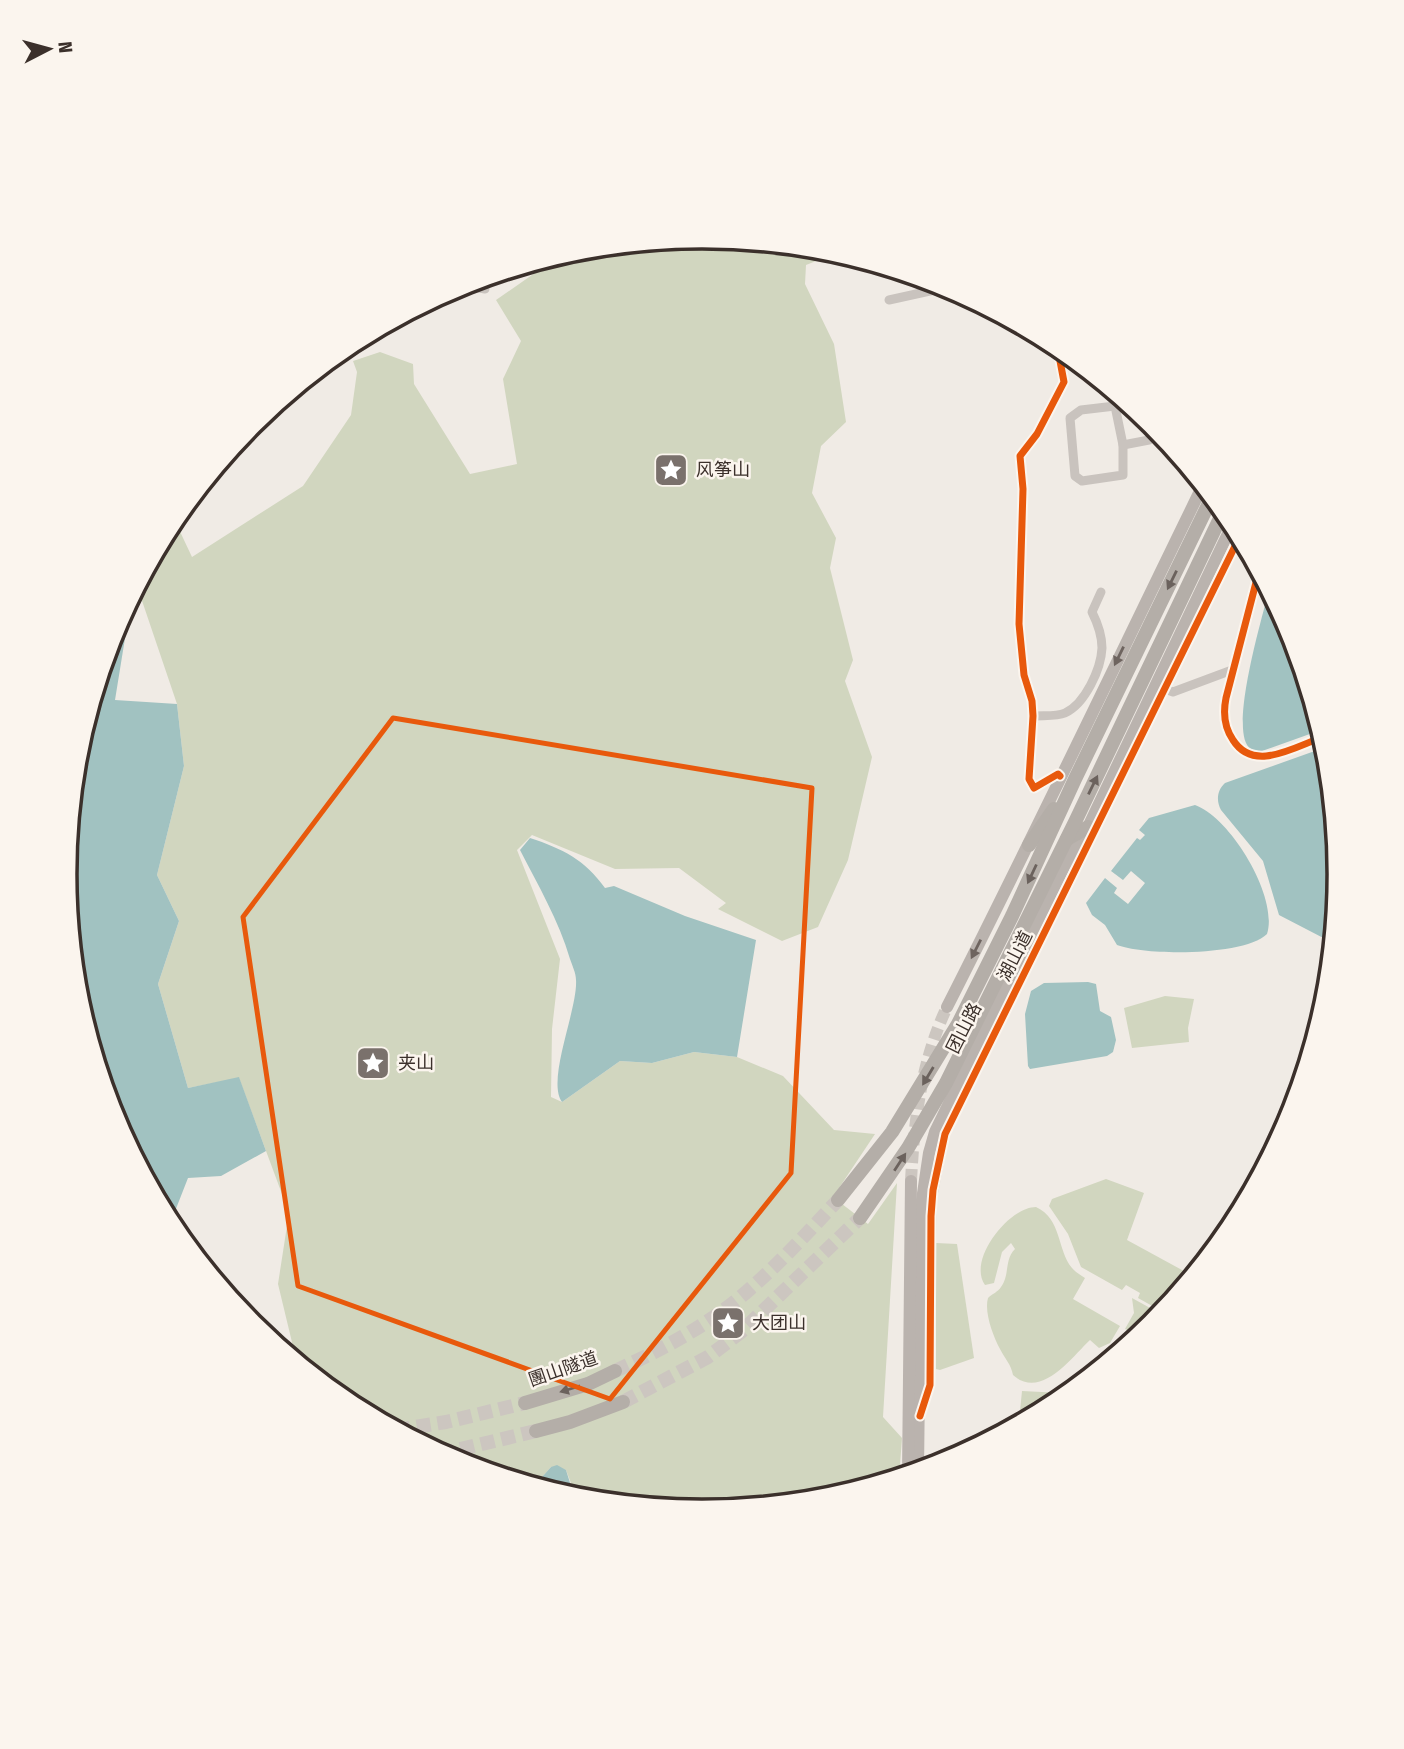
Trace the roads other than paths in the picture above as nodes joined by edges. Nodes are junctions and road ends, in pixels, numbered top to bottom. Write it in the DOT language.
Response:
graph roads {
  1 [pos="927,292"];
  2 [pos="889,300"];
  3 [pos="1060,363"];
  4 [pos="1115,406"];
  5 [pos="1150,439"];
  6 [pos="1123,445"];
  7 [pos="1198,494"];
  8 [pos="1203,501"];
  9 [pos="1207,507"];
  10 [pos="1218,522"];
  11 [pos="1223,529"];
  12 [pos="1227,536"];
  13 [pos="1234,547"];
  14 [pos="1184,558"];
  15 [pos="1197,568"];
  16 [pos="1101,592"];
  17 [pos="1232,670"];
  18 [pos="1161,688"];
  19 [pos="1033,716"];
  20 [pos="1060,776"];
  21 [pos="1075,779"];
  22 [pos="1077,834"];
  23 [pos="1029,845"];
  24 [pos="947,1007"];
  25 [pos="911,1181"];
  26 [pos="838,1200"];
  27 [pos="860,1217"];
  28 [pos="615,1371"];
  29 [pos="623,1402"];
  30 [pos="525,1403"];
  31 [pos="920,1416"];
  32 [pos="536,1431"];
  33 [pos="918,1460"];
  34 [pos="908,1464"];
  1 -- 2 [label="street"];
  3 -- 19 [label="street"];
  4 -- 6 [label="street"];
  4 -- 6 [label="street"];
  5 -- 6 [label="street"];
  7 -- 20 [label="main road, 团山路, one-way"];
  8 -- 14 [label="highway"];
  9 -- 14 [label="highway, 团山路"];
  10 -- 15 [label="highway, 团山路"];
  11 -- 15 [label="highway"];
  12 -- 18 [label="main road, 团山路"];
  13 -- 18 [label="street, 湖山道"];
  14 -- 21 [label="highway, 团山路, one-way"];
  22 -- 15 [label="highway, 团山路, one-way"];
  16 -- 19 [label="street"];
  17 -- 18 [label="street"];
  18 -- 22 [label="main road, 团山路"];
  18 -- 31 [label="street, 湖山道"];
  19 -- 20 [label="street"];
  20 -- 23 [label="main road, 团山路"];
  21 -- 23 [label="highway"];
  21 -- 26 [label="highway, 团山路, one-way"];
  27 -- 22 [label="highway, 团山路, one-way"];
  22 -- 31 [label="main road, 团山路"];
  23 -- 24 [label="main road, 团山路, one-way"];
  25 -- 34 [label="main road"];
  28 -- 30 [label="highway, 團山隧道, one-way"];
  29 -- 32 [label="highway"];
  31 -- 33 [label="main road, 团山路"];
}
